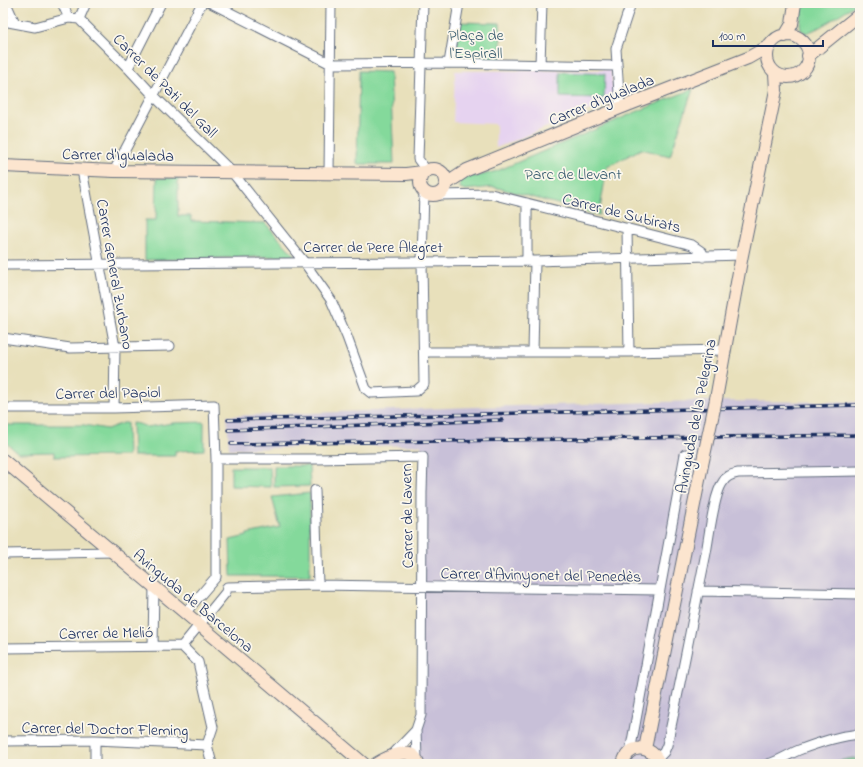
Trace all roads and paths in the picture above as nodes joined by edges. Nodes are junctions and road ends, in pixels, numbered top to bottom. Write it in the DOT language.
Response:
graph roads {
  1 [pos="6,3"];
  2 [pos="62,3"];
  3 [pos="86,3"];
  4 [pos="161,3"];
  5 [pos="202,3"];
  6 [pos="211,3"];
  7 [pos="331,3"];
  8 [pos="423,3"];
  9 [pos="459,3"];
  10 [pos="542,3"];
  11 [pos="631,3"];
  12 [pos="795,3"];
  13 [pos="860,11"];
  14 [pos="860,14"];
  15 [pos="69,18"];
  16 [pos="79,20"];
  17 [pos="3,21"];
  18 [pos="15,23"];
  19 [pos="795,39"];
  20 [pos="768,52"];
  21 [pos="808,56"];
  22 [pos="422,63"];
  23 [pos="449,63"];
  24 [pos="330,64"];
  25 [pos="540,64"];
  26 [pos="617,66"];
  27 [pos="128,68"];
  28 [pos="775,73"];
  29 [pos="787,77"];
  30 [pos="776,90"];
  31 [pos="154,96"];
  32 [pos="620,108"];
  33 [pos="3,166"];
  34 [pos="82,170"];
  35 [pos="114,171"];
  36 [pos="232,172"];
  37 [pos="329,173"];
  38 [pos="423,174"];
  39 [pos="443,185"];
  40 [pos="424,192"];
  41 [pos="527,203"];
  42 [pos="627,228"];
  43 [pos="742,255"];
  44 [pos="628,257"];
  45 [pos="703,257"];
  46 [pos="422,261"];
  47 [pos="531,261"];
  48 [pos="304,262"];
  49 [pos="100,264"];
  50 [pos="3,265"];
  51 [pos="3,338"];
  52 [pos="170,346"];
  53 [pos="116,347"];
  54 [pos="725,350"];
  55 [pos="424,352"];
  56 [pos="533,352"];
  57 [pos="629,352"];
  58 [pos="3,408"];
  59 [pos="114,408"];
  60 [pos="685,454"];
  61 [pos="216,459"];
  62 [pos="3,460"];
  63 [pos="860,471"];
  64 [pos="315,490"];
  65 [pos="114,552"];
  66 [pos="3,554"];
  67 [pos="216,577"];
  68 [pos="154,585"];
  69 [pos="318,585"];
  70 [pos="227,586"];
  71 [pos="422,587"];
  72 [pos="660,590"];
  73 [pos="698,591"];
  74 [pos="860,594"];
  75 [pos="185,613"];
  76 [pos="199,625"];
  77 [pos="153,646"];
  78 [pos="182,646"];
  79 [pos="3,648"];
  80 [pos="416,730"];
  81 [pos="860,734"];
  82 [pos="95,740"];
  83 [pos="3,741"];
  84 [pos="207,745"];
  85 [pos="645,749"];
  86 [pos="630,752"];
  87 [pos="391,756"];
  88 [pos="658,761"];
  89 [pos="418,762"];
  90 [pos="95,764"];
  91 [pos="212,764"];
  92 [pos="364,764"];
  93 [pos="376,764"];
  94 [pos="623,764"];
  95 [pos="768,764"];
  1 -- 18 [label="street"];
  2 -- 15 [label="street"];
  3 -- 16 [label="street"];
  4 -- 27 [label="street"];
  5 -- 31 [label="street"];
  6 -- 24 [label="street"];
  7 -- 24 [label="street"];
  8 -- 22 [label="street"];
  9 -- 23 [label="street"];
  10 -- 25 [label="street"];
  11 -- 26 [label="street"];
  12 -- 19 [label="street"];
  13 -- 19 [label="street"];
  14 -- 21 [label="street"];
  15 -- 16 [label="street"];
  15 -- 18 [label="street"];
  16 -- 27 [label="street, Carrer de Pati del Gall"];
  17 -- 18 [label="street"];
  19 -- 20 [label="street"];
  19 -- 21 [label="street"];
  20 -- 28 [label="street, Avinguda de la Pelegrina"];
  20 -- 32 [label="street, Carrer d'Igualada"];
  21 -- 29 [label="street, Avinguda de la Pelegrina"];
  22 -- 23 [label="street"];
  22 -- 24 [label="street"];
  22 -- 38 [label="street"];
  23 -- 25 [label="street"];
  24 -- 37 [label="street"];
  25 -- 26 [label="street"];
  26 -- 32 [label="street"];
  27 -- 31 [label="street, Carrer de Pati del Gall"];
  28 -- 29 [label="street"];
  28 -- 30 [label="street, Avinguda de la Pelegrina"];
  29 -- 30 [label="street, Avinguda de la Pelegrina"];
  30 -- 43 [label="street, Avinguda de la Pelegrina"];
  31 -- 35 [label="street"];
  31 -- 36 [label="street, Carrer de Pati del Gall"];
  32 -- 39 [label="street, Carrer d'Igualada"];
  33 -- 34 [label="street, Carrer d'Igualada"];
  34 -- 35 [label="street, Carrer d'Igualada"];
  34 -- 49 [label="street, Carrer General Zurbano"];
  35 -- 36 [label="street, Carrer d'Igualada"];
  36 -- 37 [label="street, Carrer d'Igualada"];
  36 -- 48 [label="street, Carrer de Pati del Gall"];
  37 -- 38 [label="street"];
  38 -- 39 [label="street"];
  38 -- 40 [label="street"];
  39 -- 40 [label="street"];
  39 -- 41 [label="street, Carrer de Subirats"];
  40 -- 46 [label="street"];
  41 -- 42 [label="street, Carrer de Subirats"];
  41 -- 47 [label="street"];
  42 -- 44 [label="street"];
  42 -- 45 [label="street, Carrer de Subirats"];
  43 -- 45 [label="street, Carrer de Pere Alegret"];
  43 -- 54 [label="street, Avinguda de la Pelegrina"];
  44 -- 45 [label="street, Carrer de Pere Alegret"];
  44 -- 47 [label="street, Carrer de Pere Alegret"];
  44 -- 57 [label="street"];
  46 -- 47 [label="street, Carrer de Pere Alegret"];
  46 -- 48 [label="street, Carrer de Pere Alegret"];
  46 -- 55 [label="street"];
  47 -- 56 [label="street"];
  48 -- 49 [label="street, Carrer de Pere Alegret"];
  48 -- 55 [label="street, Carrer de Pati del Gall"];
  49 -- 50 [label="street, Carrer de Pere Alegret"];
  49 -- 53 [label="street, Carrer General Zurbano"];
  51 -- 53 [label="street"];
  52 -- 53 [label="street"];
  53 -- 59 [label="street, Carrer General Zurbano"];
  54 -- 57 [label="street"];
  54 -- 85 [label="street, Avinguda de la Pelegrina, bridge"];
  55 -- 56 [label="street"];
  56 -- 57 [label="street"];
  58 -- 59 [label="street, Carrer del Papiol"];
  59 -- 61 [label="street, Carrer del Papiol"];
  60 -- 72 [label="street, Avinguda de la Pelegrina"];
  61 -- 67 [label="street"];
  61 -- 71 [label="street, Carrer de Lavern"];
  62 -- 65 [label="street, Avinguda de Barcelona"];
  63 -- 73 [label="street"];
  64 -- 69 [label="street"];
  65 -- 66 [label="street"];
  65 -- 68 [label="street, Avinguda de Barcelona"];
  67 -- 70 [label="street"];
  67 -- 75 [label="street"];
  68 -- 75 [label="street, Avinguda de Barcelona"];
  68 -- 77 [label="street"];
  69 -- 70 [label="street, Carrer d'Avinyonet del Penedès"];
  69 -- 71 [label="street, Carrer d'Avinyonet del Penedès"];
  70 -- 76 [label="street"];
  71 -- 72 [label="street, Carrer d'Avinyonet del Penedès"];
  71 -- 80 [label="street, Carrer de Lavern"];
  72 -- 86 [label="street, Avinguda de la Pelegrina"];
  73 -- 74 [label="street"];
  73 -- 88 [label="street"];
  75 -- 76 [label="street, Avinguda de Barcelona"];
  76 -- 78 [label="street"];
  76 -- 92 [label="street, Avinguda de Barcelona"];
  77 -- 78 [label="street, Carrer de Melió"];
  77 -- 79 [label="street, Carrer de Melió"];
  78 -- 84 [label="street"];
  80 -- 87 [label="street, Carrer de Lavern"];
  80 -- 89 [label="street, Carrer de Lavern"];
  81 -- 95 [label="street"];
  82 -- 83 [label="street, Carrer del Doctor Fleming"];
  82 -- 84 [label="street, Carrer del Doctor Fleming"];
  82 -- 90 [label="street"];
  84 -- 91 [label="street"];
  85 -- 86 [label="street"];
  85 -- 88 [label="street"];
  86 -- 94 [label="street"];
  87 -- 89 [label="street"];
  87 -- 93 [label="street"];
}
